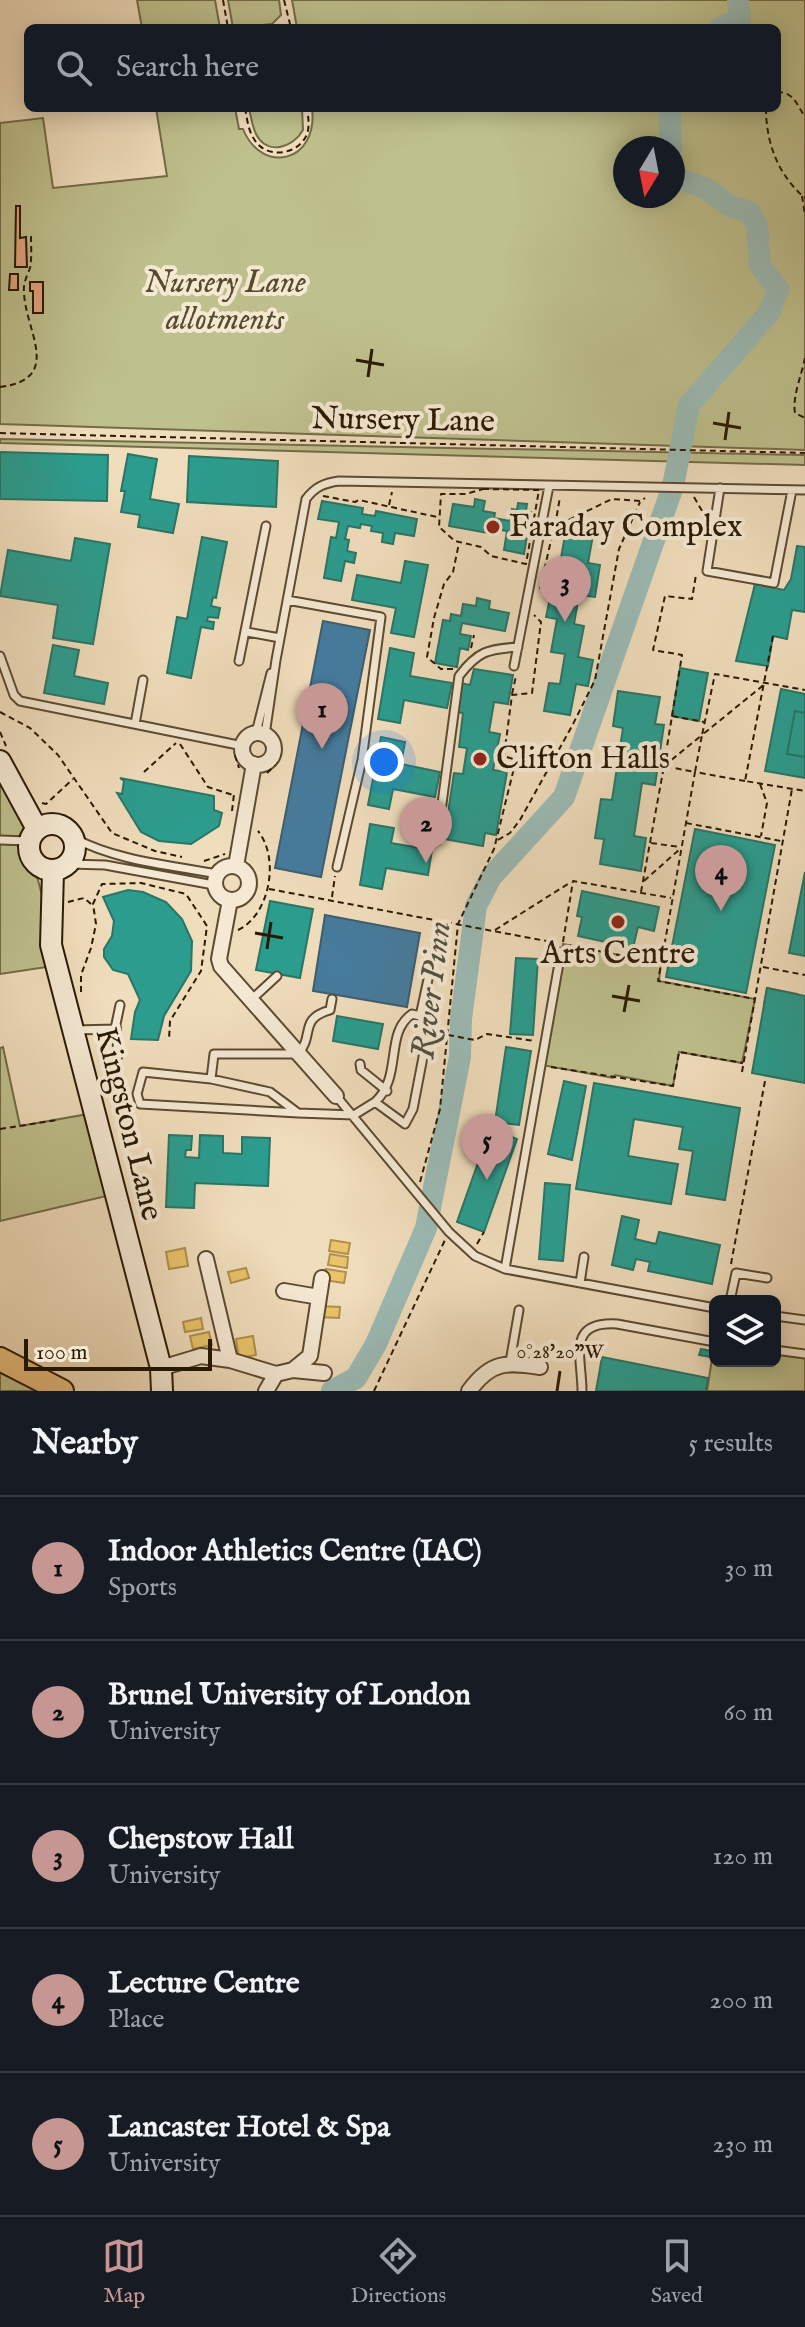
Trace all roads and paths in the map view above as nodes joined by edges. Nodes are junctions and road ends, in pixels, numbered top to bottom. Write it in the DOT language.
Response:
graph roads {
  1 [pos="223,0"];
  2 [pos="284,0"];
  3 [pos="227,24"];
  4 [pos="290,24"];
  5 [pos="781,92"];
  6 [pos="246,112"];
  7 [pos="307,112"];
  8 [pos="766,112"];
  9 [pos="805,117"];
  10 [pos="803,196"];
  11 [pos="805,215"];
  12 [pos="31,236"];
  13 [pos="805,358"];
  14 [pos="0,387"];
  15 [pos="805,418"];
  16 [pos="0,433"];
  17 [pos="805,453"];
  18 [pos="549,486"];
  19 [pos="393,487"];
  20 [pos="720,488"];
  21 [pos="690,490"];
  22 [pos="792,490"];
  23 [pos="805,490"];
  24 [pos="562,491"];
  25 [pos="316,495"];
  26 [pos="648,496"];
  27 [pos="641,501"];
  28 [pos="389,506"];
  29 [pos="708,506"];
  30 [pos="439,517"];
  31 [pos="266,526"];
  32 [pos="554,527"];
  33 [pos="459,541"];
  34 [pos="697,572"];
  35 [pos="287,600"];
  36 [pos="537,601"];
  37 [pos="534,616"];
  38 [pos="247,632"];
  39 [pos="474,635"];
  40 [pos="773,636"];
  41 [pos="280,638"];
  42 [pos="518,647"];
  43 [pos="471,650"];
  44 [pos="0,656"];
  45 [pos="239,661"];
  46 [pos="514,666"];
  47 [pos="460,668"];
  48 [pos="516,675"];
  49 [pos="143,680"];
  50 [pos="766,683"];
  51 [pos="805,690"];
  52 [pos="512,695"];
  53 [pos="0,712"];
  54 [pos="672,716"];
  55 [pos="704,722"];
  56 [pos="135,724"];
  57 [pos="0,732"];
  58 [pos="264,733"];
  59 [pos="702,735"];
  60 [pos="177,741"];
  61 [pos="192,744"];
  62 [pos="238,749"];
  63 [pos="3,754"];
  64 [pos="664,766"];
  65 [pos="239,768"];
  66 [pos="260,768"];
  67 [pos="144,772"];
  68 [pos="695,772"];
  69 [pos="73,778"];
  70 [pos="745,781"];
  71 [pos="760,784"];
  72 [pos="792,789"];
  73 [pos="805,791"];
  74 [pos="33,801"];
  75 [pos="233,818"];
  76 [pos="686,823"];
  77 [pos="257,831"];
  78 [pos="33,835"];
  79 [pos="761,837"];
  80 [pos="74,838"];
  81 [pos="0,840"];
  82 [pos="437,841"];
  83 [pos="496,841"];
  84 [pos="782,841"];
  85 [pos="650,842"];
  86 [pos="682,847"];
  87 [pos="232,859"];
  88 [pos="61,867"];
  89 [pos="337,867"];
  90 [pos="216,880"];
  91 [pos="334,881"];
  92 [pos="573,881"];
  93 [pos="642,883"];
  94 [pos="268,889"];
  95 [pos="641,892"];
  96 [pos="672,898"];
  97 [pos="331,899"];
  98 [pos="230,900"];
  99 [pos="440,920"];
  100 [pos="458,924"];
  101 [pos="494,931"];
  102 [pos="229,932"];
  103 [pos="435,947"];
  104 [pos="562,948"];
  105 [pos="661,963"];
  106 [pos="761,967"];
  107 [pos="805,975"];
  108 [pos="277,976"];
  109 [pos="332,999"];
  110 [pos="755,999"];
  111 [pos="251,1000"];
  112 [pos="81,1002"];
  113 [pos="120,1005"];
  114 [pos="420,1016"];
  115 [pos="116,1029"];
  116 [pos="73,1030"];
  117 [pos="448,1035"];
  118 [pos="169,1039"];
  119 [pos="545,1043"];
  120 [pos="298,1054"];
  121 [pos="118,1056"];
  122 [pos="743,1063"];
  123 [pos="360,1064"];
  124 [pos="542,1065"];
  125 [pos="742,1072"];
  126 [pos="211,1079"];
  127 [pos="765,1081"];
  128 [pos="387,1091"];
  129 [pos="336,1096"];
  130 [pos="375,1102"];
  131 [pos="298,1113"];
  132 [pos="354,1115"];
  133 [pos="57,1120"];
  134 [pos="0,1129"];
  135 [pos="419,1186"];
  136 [pos="449,1232"];
  137 [pos="584,1257"];
  138 [pos="206,1259"];
  139 [pos="505,1269"];
  140 [pos="729,1274"];
  141 [pos="322,1278"];
  142 [pos="767,1278"];
  143 [pos="580,1283"];
  144 [pos="284,1291"];
  145 [pos="731,1295"];
  146 [pos="319,1297"];
  147 [pos="709,1307"];
  148 [pos="519,1310"];
  149 [pos="781,1317"];
  150 [pos="805,1320"];
  151 [pos="709,1341"];
  152 [pos="781,1351"];
  153 [pos="805,1354"];
  154 [pos="0,1359"];
  155 [pos="230,1360"];
  156 [pos="510,1362"];
  157 [pos="540,1367"];
  158 [pos="161,1368"];
  159 [pos="293,1370"];
  160 [pos="324,1373"];
  161 [pos="276,1374"];
  162 [pos="62,1391"];
  163 [pos="162,1391"];
  164 [pos="266,1391"];
  165 [pos="374,1391"];
  166 [pos="469,1391"];
  167 [pos="582,1391"];
  1 -- 3 [label="path"];
  2 -- 4 [label="path"];
  5 -- 9 [label="path"];
  6 -- 7 [label="path"];
  8 -- 10 [label="path"];
  10 -- 11 [label="path"];
  12 -- 14 [label="path"];
  13 -- 15 [label="path"];
  16 -- 17 [label="path, Nursery Lane"];
  18 -- 21 [label="lane"];
  18 -- 35 [label="lane"];
  18 -- 42 [label="lane"];
  19 -- 28 [label="path"];
  20 -- 21 [label="lane"];
  20 -- 22 [label="lane"];
  20 -- 22 [label="lane"];
  21 -- 29 [label="path"];
  22 -- 23 [label="lane"];
  24 -- 32 [label="path"];
  25 -- 28 [label="path"];
  26 -- 27 [label="path"];
  27 -- 32 [label="path"];
  27 -- 83 [label="path"];
  28 -- 30 [label="path"];
  30 -- 33 [label="path"];
  30 -- 33 [label="path"];
  31 -- 38 [label="lane"];
  32 -- 36 [label="path"];
  33 -- 47 [label="path"];
  34 -- 54 [label="path"];
  35 -- 41 [label="lane"];
  35 -- 89 [label="lane"];
  37 -- 52 [label="path"];
  38 -- 41 [label="lane"];
  38 -- 45 [label="lane"];
  39 -- 43 [label="path"];
  40 -- 50 [label="path"];
  41 -- 58 [label="lane"];
  42 -- 46 [label="lane"];
  42 -- 82 [label="lane"];
  44 -- 56 [label="lane"];
  48 -- 52 [label="path"];
  49 -- 56 [label="lane"];
  50 -- 51 [label="path"];
  50 -- 55 [label="path"];
  50 -- 59 [label="path"];
  50 -- 70 [label="path"];
  52 -- 83 [label="path"];
  53 -- 69 [label="path"];
  54 -- 55 [label="path"];
  54 -- 64 [label="path"];
  55 -- 59 [label="path"];
  56 -- 62 [label="lane"];
  57 -- 63 [label="path"];
  58 -- 62 [label="street"];
  58 -- 66 [label="street"];
  58 -- 66 [label="path"];
  59 -- 64 [label="path"];
  59 -- 68 [label="path"];
  60 -- 61 [label="path"];
  60 -- 67 [label="path"];
  60 -- 75 [label="path"];
  62 -- 65 [label="path"];
  62 -- 66 [label="street"];
  63 -- 78 [label="street"];
  64 -- 68 [label="path"];
  64 -- 85 [label="path"];
  66 -- 87 [label="street"];
  68 -- 70 [label="path"];
  68 -- 76 [label="path"];
  69 -- 74 [label="path"];
  69 -- 87 [label="path"];
  70 -- 71 [label="path"];
  71 -- 72 [label="path"];
  71 -- 79 [label="path"];
  72 -- 73 [label="path"];
  72 -- 84 [label="path"];
  76 -- 79 [label="path"];
  76 -- 86 [label="path"];
  77 -- 94 [label="path"];
  78 -- 80 [label="street"];
  78 -- 81 [label="lane"];
  78 -- 88 [label="street"];
  79 -- 84 [label="path"];
  80 -- 88 [label="street, Kingston Lane"];
  80 -- 90 [label="lane"];
  83 -- 100 [label="path"];
  84 -- 106 [label="path"];
  85 -- 86 [label="path"];
  85 -- 93 [label="path"];
  86 -- 93 [label="path"];
  86 -- 96 [label="path"];
  87 -- 90 [label="street"];
  87 -- 98 [label="street"];
  88 -- 90 [label="lane"];
  88 -- 116 [label="street, Kingston Lane"];
  90 -- 98 [label="street"];
  91 -- 97 [label="path"];
  92 -- 95 [label="path"];
  92 -- 101 [label="path"];
  92 -- 104 [label="path"];
  93 -- 95 [label="path"];
  94 -- 97 [label="path"];
  94 -- 102 [label="path"];
  95 -- 96 [label="path"];
  96 -- 105 [label="path"];
  97 -- 99 [label="path"];
  98 -- 111 [label="street"];
  99 -- 100 [label="path"];
  99 -- 103 [label="path"];
  100 -- 101 [label="path"];
  100 -- 117 [label="path"];
  101 -- 104 [label="path"];
  103 -- 114 [label="lane"];
  104 -- 105 [label="path"];
  104 -- 119 [label="lane"];
  105 -- 110 [label="path"];
  106 -- 107 [label="path"];
  106 -- 110 [label="path"];
  108 -- 111 [label="lane"];
  109 -- 120 [label="lane"];
  110 -- 122 [label="path"];
  111 -- 120 [label="street"];
  112 -- 118 [label="path"];
  113 -- 115 [label="lane"];
  114 -- 128 [label="lane"];
  114 -- 130 [label="lane"];
  115 -- 116 [label="lane"];
  115 -- 121 [label="lane"];
  116 -- 158 [label="street, Kingston Lane"];
  117 -- 119 [label="path"];
  117 -- 135 [label="path"];
  119 -- 124 [label="lane"];
  120 -- 126 [label="lane"];
  120 -- 129 [label="street"];
  122 -- 124 [label="path"];
  122 -- 125 [label="path"];
  123 -- 128 [label="lane"];
  124 -- 139 [label="lane"];
  126 -- 131 [label="lane"];
  126 -- 131 [label="lane"];
  127 -- 140 [label="path"];
  128 -- 130 [label="lane"];
  129 -- 132 [label="lane"];
  130 -- 132 [label="lane"];
  131 -- 132 [label="lane"];
  132 -- 136 [label="lane"];
  133 -- 134 [label="path"];
  136 -- 139 [label="lane"];
  136 -- 165 [label="path"];
  137 -- 143 [label="lane"];
  138 -- 155 [label="street"];
  139 -- 143 [label="lane"];
  141 -- 146 [label="street"];
  142 -- 145 [label="lane"];
  143 -- 147 [label="lane"];
  144 -- 146 [label="street"];
  146 -- 159 [label="street"];
  148 -- 156 [label="lane"];
  149 -- 150 [label="lane"];
  151 -- 167 [label="lane"];
  152 -- 153 [label="lane"];
  154 -- 162 [label="main road"];
  155 -- 158 [label="street"];
  155 -- 161 [label="street"];
  156 -- 157 [label="street"];
  156 -- 166 [label="street"];
  158 -- 163 [label="street, Kingston Lane"];
  159 -- 160 [label="street"];
  159 -- 161 [label="street"];
  161 -- 164 [label="street"];
}
